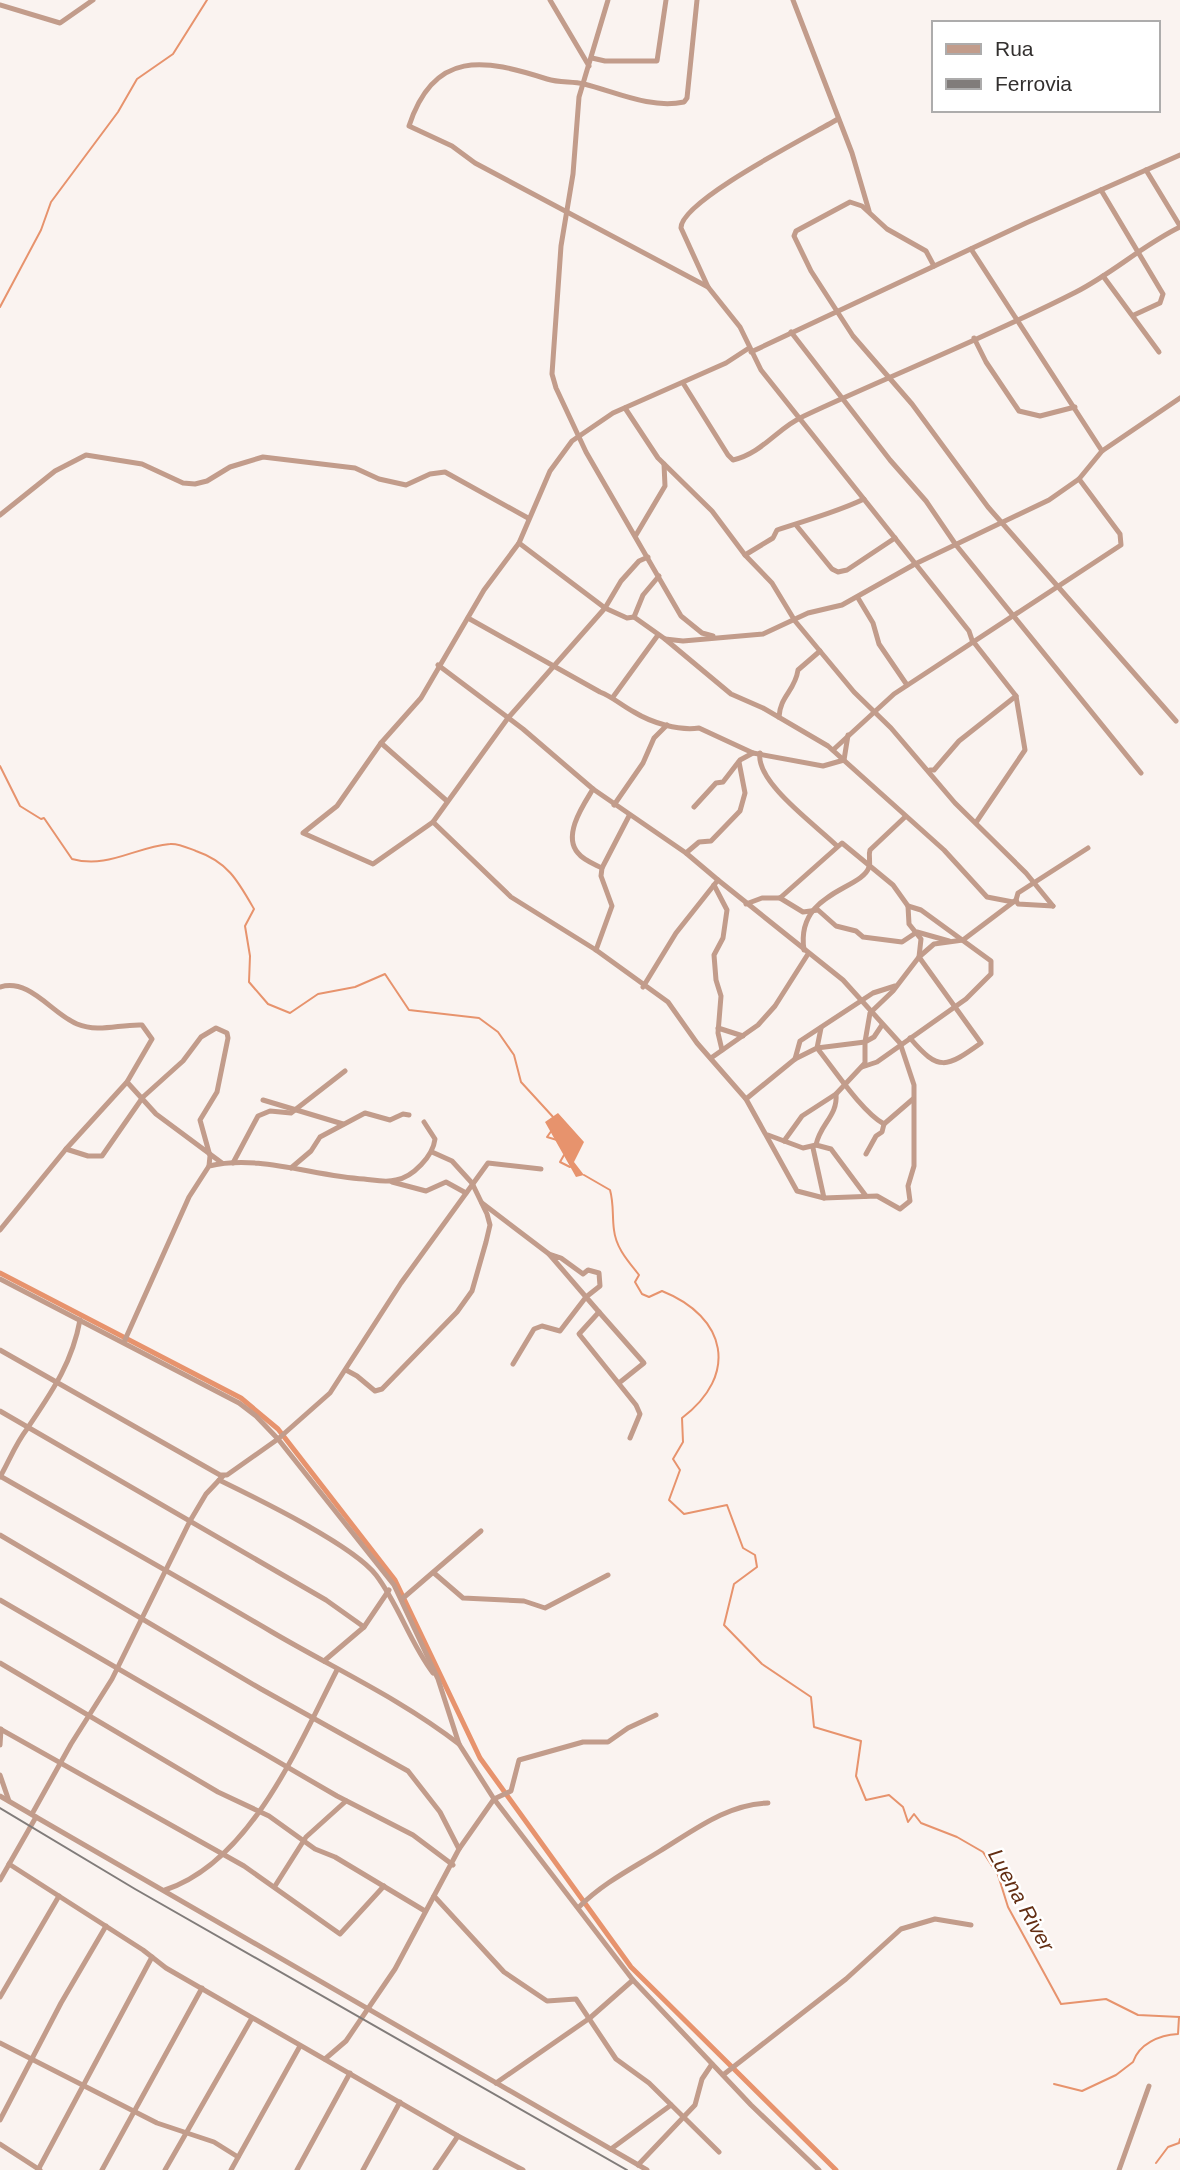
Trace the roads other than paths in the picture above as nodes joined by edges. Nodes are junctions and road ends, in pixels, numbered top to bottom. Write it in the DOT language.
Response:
graph roads {
  1 [pos="93,0"];
  2 [pos="550,0"];
  3 [pos="608,0"];
  4 [pos="666,0"];
  5 [pos="697,0"];
  6 [pos="793,0"];
  7 [pos="0,5"];
  8 [pos="594,48"];
  9 [pos="581,53"];
  10 [pos="592,58"];
  11 [pos="589,66"];
  12 [pos="582,83"];
  13 [pos="838,119"];
  14 [pos="1180,155"];
  15 [pos="1146,170"];
  16 [pos="1101,190"];
  17 [pos="567,212"];
  18 [pos="870,212"];
  19 [pos="1180,227"];
  20 [pos="971,248"];
  21 [pos="1139,251"];
  22 [pos="934,266"];
  23 [pos="1103,276"];
  24 [pos="708,287"];
  25 [pos="835,311"];
  26 [pos="1134,315"];
  27 [pos="1016,321"];
  28 [pos="791,332"];
  29 [pos="974,338"];
  30 [pos="1159,352"];
  31 [pos="751,353"];
  32 [pos="740,356"];
  33 [pos="888,378"];
  34 [pos="683,383"];
  35 [pos="1180,397"];
  36 [pos="845,399"];
  37 [pos="1075,407"];
  38 [pos="625,408"];
  39 [pos="801,417"];
  40 [pos="577,436"];
  41 [pos="1102,451"];
  42 [pos="664,464"];
  43 [pos="1079,479"];
  44 [pos="682,482"];
  45 [pos="665,486"];
  46 [pos="864,499"];
  47 [pos="0,515"];
  48 [pos="528,518"];
  49 [pos="1003,523"];
  50 [pos="796,525"];
  51 [pos="636,535"];
  52 [pos="895,538"];
  53 [pos="519,543"];
  54 [pos="957,545"];
  55 [pos="643,548"];
  56 [pos="745,555"];
  57 [pos="649,557"];
  58 [pos="639,561"];
  59 [pos="915,564"];
  60 [pos="659,576"];
  61 [pos="1057,586"];
  62 [pos="858,598"];
  63 [pos="606,608"];
  64 [pos="1013,613"];
  65 [pos="635,617"];
  66 [pos="468,618"];
  67 [pos="795,621"];
  68 [pos="658,635"];
  69 [pos="713,636"];
  70 [pos="666,639"];
  71 [pos="972,640"];
  72 [pos="820,651"];
  73 [pos="438,665"];
  74 [pos="556,667"];
  75 [pos="907,685"];
  76 [pos="1016,696"];
  77 [pos="613,697"];
  78 [pos="874,711"];
  79 [pos="779,717"];
  80 [pos="508,718"];
  81 [pos="1176,721"];
  82 [pos="667,725"];
  83 [pos="848,735"];
  84 [pos="381,743"];
  85 [pos="738,747"];
  86 [pos="833,750"];
  87 [pos="752,752"];
  88 [pos="760,753"];
  89 [pos="845,760"];
  90 [pos="740,761"];
  91 [pos="929,770"];
  92 [pos="1141,773"];
  93 [pos="593,789"];
  94 [pos="447,801"];
  95 [pos="614,805"];
  96 [pos="694,807"];
  97 [pos="629,816"];
  98 [pos="905,817"];
  99 [pos="977,821"];
  100 [pos="433,822"];
  101 [pos="836,845"];
  102 [pos="1088,848"];
  103 [pos="686,853"];
  104 [pos="869,866"];
  105 [pos="602,868"];
  106 [pos="716,882"];
  107 [pos="1034,882"];
  108 [pos="780,898"];
  109 [pos="1014,901"];
  110 [pos="746,904"];
  111 [pos="908,906"];
  112 [pos="816,910"];
  113 [pos="917,932"];
  114 [pos="963,940"];
  115 [pos="949,941"];
  116 [pos="596,950"];
  117 [pos="806,952"];
  118 [pos="919,957"];
  119 [pos="0,979"];
  120 [pos="895,986"];
  121 [pos="2,987"];
  122 [pos="643,987"];
  123 [pos="860,1001"];
  124 [pos="954,1007"];
  125 [pos="870,1013"];
  126 [pos="882,1025"];
  127 [pos="718,1028"];
  128 [pos="821,1028"];
  129 [pos="743,1037"];
  130 [pos="910,1038"];
  131 [pos="865,1042"];
  132 [pos="900,1043"];
  133 [pos="817,1048"];
  134 [pos="722,1050"];
  135 [pos="711,1058"];
  136 [pos="795,1059"];
  137 [pos="862,1067"];
  138 [pos="345,1071"];
  139 [pos="127,1082"];
  140 [pos="846,1082"];
  141 [pos="836,1094"];
  142 [pos="143,1097"];
  143 [pos="746,1099"];
  144 [pos="914,1099"];
  145 [pos="263,1100"];
  146 [pos="294,1111"];
  147 [pos="409,1115"];
  148 [pos="424,1122"];
  149 [pos="343,1124"];
  150 [pos="884,1124"];
  151 [pos="768,1135"];
  152 [pos="784,1142"];
  153 [pos="815,1147"];
  154 [pos="66,1149"];
  155 [pos="432,1152"];
  156 [pos="866,1154"];
  157 [pos="210,1156"];
  158 [pos="222,1163"];
  159 [pos="233,1163"];
  160 [pos="209,1166"];
  161 [pos="291,1168"];
  162 [pos="541,1169"];
  163 [pos="388,1182"];
  164 [pos="472,1183"];
  165 [pos="466,1193"];
  166 [pos="866,1196"];
  167 [pos="824,1198"];
  168 [pos="480,1202"];
  169 [pos="0,1230"];
  170 [pos="549,1254"];
  171 [pos="0,1279"];
  172 [pos="586,1297"];
  173 [pos="599,1312"];
  174 [pos="80,1320"];
  175 [pos="124,1342"];
  176 [pos="0,1350"];
  177 [pos="513,1364"];
  178 [pos="346,1370"];
  179 [pos="619,1383"];
  180 [pos="58,1385"];
  181 [pos="0,1411"];
  182 [pos="27,1428"];
  183 [pos="630,1437"];
  184 [pos="278,1439"];
  185 [pos="0,1476"];
  186 [pos="221,1478"];
  187 [pos="190,1521"];
  188 [pos="481,1531"];
  189 [pos="0,1535"];
  190 [pos="168,1570"];
  191 [pos="434,1573"];
  192 [pos="608,1575"];
  193 [pos="394,1585"];
  194 [pos="387,1590"];
  195 [pos="402,1599"];
  196 [pos="0,1600"];
  197 [pos="142,1620"];
  198 [pos="364,1627"];
  199 [pos="324,1661"];
  200 [pos="0,1664"];
  201 [pos="116,1667"];
  202 [pos="337,1670"];
  203 [pos="438,1679"];
  204 [pos="90,1716"];
  205 [pos="656,1716"];
  206 [pos="312,1718"];
  207 [pos="1,1729"];
  208 [pos="459,1744"];
  209 [pos="0,1745"];
  210 [pos="61,1764"];
  211 [pos="287,1766"];
  212 [pos="0,1775"];
  213 [pos="0,1796"];
  214 [pos="494,1799"];
  215 [pos="9,1801"];
  216 [pos="346,1801"];
  217 [pos="768,1803"];
  218 [pos="261,1811"];
  219 [pos="34,1816"];
  220 [pos="303,1842"];
  221 [pos="459,1849"];
  222 [pos="223,1853"];
  223 [pos="9,1864"];
  224 [pos="453,1865"];
  225 [pos="0,1880"];
  226 [pos="275,1886"];
  227 [pos="384,1886"];
  228 [pos="165,1890"];
  229 [pos="59,1896"];
  230 [pos="434,1896"];
  231 [pos="579,1907"];
  232 [pos="425,1911"];
  233 [pos="971,1925"];
  234 [pos="106,1926"];
  235 [pos="152,1957"];
  236 [pos="633,1980"];
  237 [pos="202,1989"];
  238 [pos="0,1997"];
  239 [pos="368,2008"];
  240 [pos="252,2018"];
  241 [pos="589,2019"];
  242 [pos="0,2043"];
  243 [pos="300,2046"];
  244 [pos="32,2057"];
  245 [pos="325,2059"];
  246 [pos="712,2064"];
  247 [pos="350,2073"];
  248 [pos="723,2076"];
  249 [pos="496,2083"];
  250 [pos="84,2084"];
  251 [pos="1149,2086"];
  252 [pos="400,2102"];
  253 [pos="671,2105"];
  254 [pos="134,2110"];
  255 [pos="683,2118"];
  256 [pos="0,2120"];
  257 [pos="188,2132"];
  258 [pos="458,2136"];
  259 [pos="0,2144"];
  260 [pos="611,2149"];
  261 [pos="719,2152"];
  262 [pos="238,2157"];
  263 [pos="638,2165"];
  264 [pos="520,2169"];
  265 [pos="39,2170"];
  266 [pos="102,2170"];
  267 [pos="165,2170"];
  268 [pos="230,2170"];
  269 [pos="297,2170"];
  270 [pos="363,2170"];
  271 [pos="435,2170"];
  272 [pos="647,2170"];
  273 [pos="819,2170"];
  274 [pos="1119,2170"];
  1 -- 7 [label="street"];
  2 -- 9 [label="street"];
  3 -- 8 [label="street"];
  4 -- 10 [label="street"];
  5 -- 12 [label="street"];
  6 -- 13 [label="street"];
  8 -- 9 [label="street"];
  8 -- 10 [label="street"];
  9 -- 11 [label="street"];
  10 -- 11 [label="street"];
  11 -- 12 [label="street"];
  12 -- 17 [label="street"];
  12 -- 17 [label="street"];
  13 -- 18 [label="street"];
  13 -- 24 [label="street"];
  14 -- 15 [label="street"];
  15 -- 16 [label="street"];
  15 -- 19 [label="street"];
  16 -- 20 [label="street"];
  16 -- 21 [label="street"];
  17 -- 24 [label="street"];
  17 -- 40 [label="street"];
  18 -- 22 [label="street"];
  18 -- 25 [label="street"];
  19 -- 21 [label="street"];
  20 -- 22 [label="street"];
  20 -- 27 [label="street"];
  21 -- 23 [label="street"];
  21 -- 26 [label="street"];
  22 -- 25 [label="street"];
  23 -- 26 [label="street"];
  23 -- 27 [label="street"];
  24 -- 31 [label="street"];
  25 -- 28 [label="street"];
  25 -- 33 [label="street"];
  26 -- 30 [label="street"];
  27 -- 29 [label="street"];
  27 -- 37 [label="street"];
  28 -- 31 [label="street"];
  28 -- 36 [label="street"];
  29 -- 33 [label="street"];
  29 -- 37 [label="street"];
  31 -- 32 [label="street"];
  31 -- 32 [label="street"];
  31 -- 39 [label="street"];
  32 -- 34 [label="street"];
  33 -- 36 [label="street"];
  33 -- 49 [label="street"];
  34 -- 38 [label="street"];
  34 -- 39 [label="street"];
  35 -- 41 [label="street"];
  36 -- 39 [label="street"];
  36 -- 54 [label="street"];
  37 -- 41 [label="street"];
  38 -- 40 [label="street"];
  38 -- 42 [label="street"];
  39 -- 46 [label="street"];
  40 -- 48 [label="street"];
  40 -- 51 [label="street"];
  41 -- 43 [label="street"];
  42 -- 44 [label="street"];
  42 -- 45 [label="street"];
  43 -- 49 [label="street"];
  43 -- 61 [label="street"];
  44 -- 45 [label="street"];
  44 -- 56 [label="street"];
  45 -- 51 [label="street"];
  46 -- 50 [label="street"];
  46 -- 52 [label="street"];
  47 -- 48 [label="street"];
  48 -- 53 [label="street"];
  49 -- 54 [label="street"];
  49 -- 61 [label="street"];
  50 -- 52 [label="street"];
  50 -- 56 [label="street"];
  51 -- 55 [label="street"];
  52 -- 59 [label="street"];
  53 -- 63 [label="street"];
  53 -- 66 [label="street"];
  54 -- 59 [label="street"];
  54 -- 64 [label="street"];
  55 -- 57 [label="street"];
  55 -- 58 [label="street"];
  56 -- 67 [label="street"];
  57 -- 58 [label="street"];
  57 -- 60 [label="street"];
  58 -- 63 [label="street"];
  59 -- 62 [label="street"];
  59 -- 71 [label="street"];
  60 -- 65 [label="street"];
  60 -- 69 [label="street"];
  61 -- 64 [label="street"];
  61 -- 81 [label="street"];
  62 -- 67 [label="street"];
  62 -- 75 [label="street"];
  63 -- 65 [label="street"];
  63 -- 74 [label="street"];
  64 -- 71 [label="street"];
  64 -- 92 [label="street"];
  65 -- 68 [label="street"];
  66 -- 73 [label="street"];
  66 -- 74 [label="street"];
  67 -- 69 [label="street"];
  67 -- 72 [label="street"];
  68 -- 70 [label="street"];
  68 -- 77 [label="street"];
  69 -- 70 [label="street"];
  70 -- 79 [label="street"];
  71 -- 75 [label="street"];
  71 -- 76 [label="street"];
  72 -- 78 [label="street"];
  72 -- 79 [label="street"];
  73 -- 80 [label="street"];
  73 -- 84 [label="street"];
  74 -- 77 [label="street"];
  74 -- 80 [label="street"];
  75 -- 78 [label="street"];
  76 -- 91 [label="street"];
  76 -- 99 [label="street"];
  77 -- 82 [label="street"];
  78 -- 83 [label="street"];
  78 -- 91 [label="street"];
  79 -- 86 [label="street"];
  80 -- 93 [label="street"];
  80 -- 94 [label="street"];
  82 -- 85 [label="street"];
  82 -- 95 [label="street"];
  83 -- 86 [label="street"];
  83 -- 89 [label="street"];
  84 -- 94 [label="street"];
  84 -- 100 [label="street"];
  85 -- 87 [label="street"];
  85 -- 90 [label="street"];
  86 -- 89 [label="street"];
  87 -- 88 [label="street"];
  87 -- 90 [label="street"];
  88 -- 89 [label="street"];
  88 -- 101 [label="street"];
  89 -- 98 [label="street"];
  90 -- 96 [label="street"];
  90 -- 103 [label="street"];
  91 -- 99 [label="street"];
  93 -- 95 [label="street"];
  93 -- 105 [label="street"];
  94 -- 100 [label="street"];
  95 -- 97 [label="street"];
  97 -- 103 [label="street"];
  97 -- 105 [label="street"];
  98 -- 104 [label="street"];
  98 -- 109 [label="street"];
  99 -- 107 [label="street"];
  100 -- 116 [label="street"];
  101 -- 104 [label="street"];
  101 -- 108 [label="street"];
  102 -- 107 [label="street"];
  103 -- 106 [label="street"];
  104 -- 111 [label="street"];
  104 -- 112 [label="street"];
  105 -- 116 [label="street"];
  106 -- 110 [label="street"];
  106 -- 122 [label="street"];
  106 -- 127 [label="street"];
  107 -- 109 [label="street"];
  107 -- 109 [label="street"];
  108 -- 110 [label="street"];
  108 -- 112 [label="street"];
  109 -- 114 [label="street"];
  110 -- 117 [label="street"];
  111 -- 113 [label="street"];
  111 -- 114 [label="street"];
  112 -- 113 [label="street"];
  112 -- 117 [label="street"];
  113 -- 115 [label="street"];
  113 -- 118 [label="street"];
  114 -- 115 [label="street"];
  114 -- 124 [label="street"];
  115 -- 118 [label="street"];
  116 -- 122 [label="street"];
  117 -- 123 [label="street"];
  117 -- 129 [label="street"];
  118 -- 120 [label="street"];
  118 -- 124 [label="street"];
  119 -- 121 [label="street"];
  120 -- 123 [label="street"];
  120 -- 125 [label="street"];
  121 -- 139 [label="street"];
  122 -- 135 [label="street"];
  123 -- 125 [label="street"];
  123 -- 128 [label="street"];
  124 -- 130 [label="street"];
  124 -- 130 [label="street"];
  125 -- 126 [label="street"];
  125 -- 131 [label="street"];
  126 -- 131 [label="street"];
  126 -- 132 [label="street"];
  127 -- 129 [label="street"];
  127 -- 134 [label="street"];
  128 -- 133 [label="street"];
  128 -- 136 [label="street"];
  129 -- 134 [label="street"];
  130 -- 132 [label="street"];
  131 -- 133 [label="street"];
  131 -- 137 [label="street"];
  132 -- 137 [label="street"];
  132 -- 144 [label="street"];
  133 -- 136 [label="street"];
  133 -- 140 [label="street"];
  134 -- 135 [label="street"];
  135 -- 143 [label="street"];
  136 -- 143 [label="street"];
  137 -- 140 [label="street"];
  138 -- 146 [label="street"];
  139 -- 142 [label="street"];
  139 -- 154 [label="street"];
  140 -- 141 [label="street"];
  140 -- 150 [label="street"];
  141 -- 152 [label="street"];
  141 -- 153 [label="street"];
  142 -- 154 [label="street"];
  142 -- 157 [label="street"];
  142 -- 157 [label="street"];
  143 -- 151 [label="street"];
  144 -- 150 [label="street"];
  144 -- 166 [label="street"];
  145 -- 146 [label="street"];
  146 -- 149 [label="street"];
  146 -- 159 [label="street"];
  147 -- 149 [label="street"];
  148 -- 155 [label="street"];
  149 -- 161 [label="street"];
  150 -- 156 [label="street"];
  151 -- 152 [label="street"];
  151 -- 167 [label="street"];
  152 -- 153 [label="street"];
  153 -- 166 [label="street"];
  153 -- 167 [label="street"];
  154 -- 169 [label="street"];
  155 -- 163 [label="street"];
  155 -- 164 [label="street"];
  157 -- 158 [label="street"];
  157 -- 160 [label="street"];
  158 -- 159 [label="street"];
  158 -- 160 [label="street"];
  159 -- 161 [label="street"];
  160 -- 175 [label="street"];
  161 -- 163 [label="street"];
  162 -- 164 [label="street"];
  163 -- 165 [label="street"];
  164 -- 165 [label="street"];
  164 -- 168 [label="street"];
  165 -- 178 [label="street"];
  166 -- 167 [label="street"];
  168 -- 170 [label="street"];
  168 -- 178 [label="street"];
  170 -- 172 [label="street"];
  170 -- 172 [label="street"];
  171 -- 174 [label="street"];
  172 -- 173 [label="street"];
  172 -- 177 [label="street"];
  173 -- 179 [label="street"];
  173 -- 179 [label="street"];
  174 -- 175 [label="street"];
  174 -- 180 [label="street"];
  175 -- 184 [label="street"];
  176 -- 180 [label="street"];
  178 -- 184 [label="street"];
  179 -- 183 [label="street"];
  180 -- 182 [label="street"];
  180 -- 186 [label="street"];
  181 -- 182 [label="street"];
  182 -- 185 [label="street"];
  182 -- 187 [label="street"];
  184 -- 186 [label="street"];
  184 -- 193 [label="street"];
  185 -- 190 [label="street"];
  186 -- 187 [label="street"];
  186 -- 194 [label="street"];
  187 -- 190 [label="street"];
  187 -- 198 [label="street"];
  188 -- 191 [label="street"];
  189 -- 197 [label="street"];
  190 -- 197 [label="street"];
  190 -- 199 [label="street"];
  191 -- 192 [label="street"];
  191 -- 195 [label="street"];
  193 -- 194 [label="street"];
  193 -- 195 [label="street"];
  194 -- 198 [label="street"];
  194 -- 203 [label="street"];
  195 -- 203 [label="street"];
  196 -- 201 [label="street"];
  197 -- 201 [label="street"];
  197 -- 206 [label="street"];
  198 -- 199 [label="street"];
  199 -- 202 [label="street"];
  200 -- 204 [label="street"];
  201 -- 204 [label="street"];
  201 -- 211 [label="street"];
  202 -- 206 [label="street"];
  202 -- 208 [label="street"];
  203 -- 208 [label="street"];
  204 -- 210 [label="street"];
  204 -- 218 [label="street"];
  205 -- 214 [label="street"];
  206 -- 211 [label="street"];
  206 -- 221 [label="street"];
  207 -- 209 [label="street"];
  207 -- 210 [label="street"];
  208 -- 214 [label="street"];
  210 -- 219 [label="street"];
  210 -- 222 [label="street"];
  211 -- 216 [label="street"];
  211 -- 218 [label="street"];
  212 -- 215 [label="street"];
  213 -- 215 [label="street"];
  214 -- 221 [label="street"];
  214 -- 231 [label="street"];
  215 -- 219 [label="street"];
  216 -- 220 [label="street"];
  216 -- 224 [label="street"];
  217 -- 231 [label="street"];
  218 -- 220 [label="street"];
  218 -- 222 [label="street"];
  219 -- 223 [label="street"];
  219 -- 228 [label="street"];
  220 -- 226 [label="street"];
  220 -- 227 [label="street"];
  221 -- 224 [label="street"];
  222 -- 226 [label="street"];
  222 -- 228 [label="street"];
  223 -- 225 [label="street"];
  223 -- 229 [label="street"];
  224 -- 230 [label="street"];
  226 -- 227 [label="street"];
  227 -- 232 [label="street"];
  228 -- 239 [label="street"];
  229 -- 234 [label="street"];
  229 -- 238 [label="street"];
  230 -- 232 [label="street"];
  230 -- 241 [label="street"];
  231 -- 236 [label="street"];
  232 -- 239 [label="street"];
  233 -- 248 [label="street"];
  234 -- 235 [label="street"];
  234 -- 244 [label="street"];
  235 -- 237 [label="street"];
  235 -- 250 [label="street"];
  236 -- 241 [label="street"];
  236 -- 246 [label="street"];
  237 -- 240 [label="street"];
  237 -- 254 [label="street"];
  239 -- 245 [label="street"];
  239 -- 249 [label="street"];
  240 -- 243 [label="street"];
  240 -- 257 [label="street"];
  241 -- 249 [label="street"];
  241 -- 253 [label="street"];
  242 -- 244 [label="street"];
  243 -- 245 [label="street"];
  243 -- 262 [label="street"];
  244 -- 250 [label="street"];
  244 -- 256 [label="street"];
  245 -- 247 [label="street"];
  246 -- 248 [label="street"];
  246 -- 255 [label="street"];
  247 -- 252 [label="street"];
  247 -- 269 [label="street"];
  248 -- 273 [label="street"];
  249 -- 260 [label="street"];
  250 -- 254 [label="street"];
  250 -- 265 [label="street"];
  251 -- 274 [label="street"];
  252 -- 258 [label="street"];
  252 -- 270 [label="street"];
  253 -- 255 [label="street"];
  253 -- 260 [label="street"];
  254 -- 257 [label="street"];
  254 -- 266 [label="street"];
  255 -- 261 [label="street"];
  255 -- 263 [label="street"];
  257 -- 262 [label="street"];
  257 -- 267 [label="street"];
  258 -- 264 [label="street"];
  258 -- 271 [label="street"];
  259 -- 265 [label="street"];
  260 -- 263 [label="street"];
  262 -- 268 [label="street"];
  263 -- 272 [label="street"];
}
